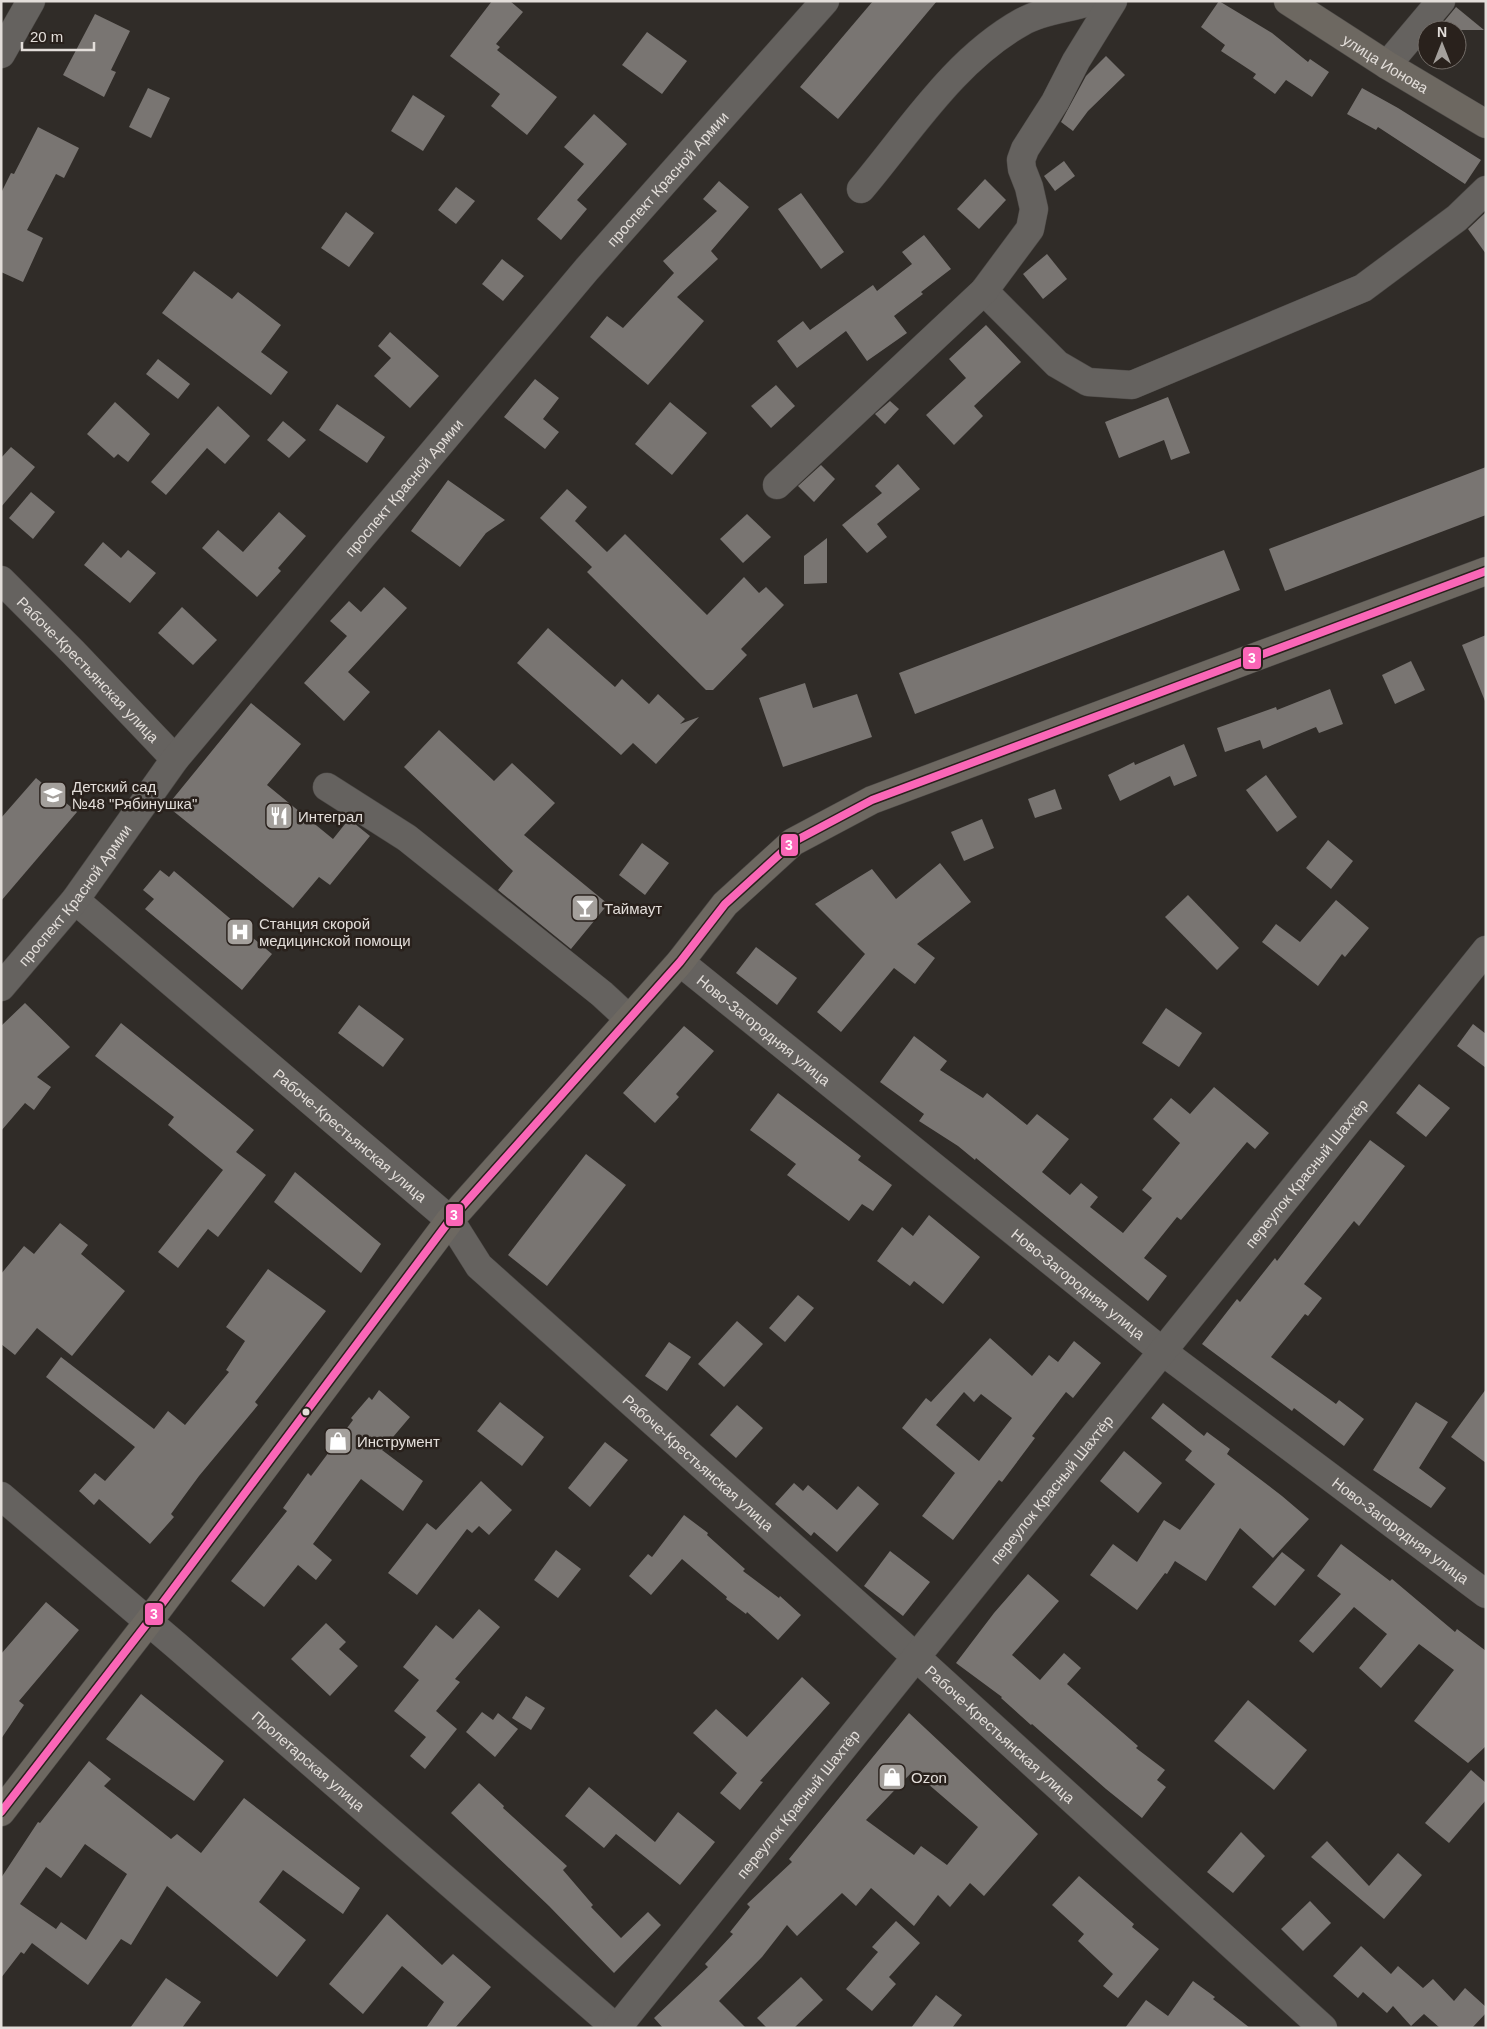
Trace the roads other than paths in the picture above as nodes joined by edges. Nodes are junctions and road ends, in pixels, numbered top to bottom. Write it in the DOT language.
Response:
graph roads {
  1 [pos="30,1"];
  2 [pos="825,1"];
  3 [pos="1092,1"];
  4 [pos="1113,1"];
  5 [pos="1288,1"];
  6 [pos="1441,1"];
  7 [pos="1,54"];
  8 [pos="1387,65"];
  9 [pos="1486,124"];
  10 [pos="861,189"];
  11 [pos="1486,190"];
  12 [pos="984,291"];
  13 [pos="777,485"];
  14 [pos="1486,571"];
  15 [pos="1,580"];
  16 [pos="175,759"];
  17 [pos="327,787"];
  18 [pos="75,900"];
  19 [pos="1483,959"];
  20 [pos="680,962"];
  21 [pos="1,987"];
  22 [pos="629,1019"];
  23 [pos="450,1220"];
  24 [pos="1162,1351"];
  25 [pos="1,1496"];
  26 [pos="1486,1594"];
  27 [pos="149,1621"];
  28 [pos="916,1658"];
  29 [pos="1,1812"];
  30 [pos="616,2028"];
  31 [pos="1323,2028"];
  1 -- 7 [label="street"];
  2 -- 16 [label="street, проспект Красной Армии"];
  3 -- 10 [label="street"];
  4 -- 12 [label="street"];
  5 -- 8 [label="main road, улица Ионова"];
  6 -- 8 [label="street"];
  8 -- 9 [label="main road, улица Ионова"];
  11 -- 12 [label="street"];
  12 -- 13 [label="street"];
  14 -- 20 [label="main road"];
  15 -- 16 [label="street, Рабоче-Крестьянская улица"];
  16 -- 18 [label="street, проспект Красной Армии"];
  17 -- 22 [label="street"];
  18 -- 21 [label="street, проспект Красной Армии"];
  18 -- 23 [label="street, Рабоче-Крестьянская улица"];
  19 -- 24 [label="street, переулок Красный Шахтёр"];
  20 -- 22 [label="main road"];
  20 -- 24 [label="street, Ново-Загородняя улица"];
  22 -- 23 [label="main road"];
  23 -- 27 [label="main road"];
  23 -- 28 [label="street, Рабоче-Крестьянская улица"];
  24 -- 26 [label="street, Ново-Загородняя улица"];
  24 -- 28 [label="street, переулок Красный Шахтёр"];
  25 -- 27 [label="street, Пролетарская улица"];
  27 -- 29 [label="main road"];
  27 -- 30 [label="street, Пролетарская улица"];
  28 -- 30 [label="street, переулок Красный Шахтёр"];
  28 -- 31 [label="street, Рабоче-Крестьянская улица"];
}
